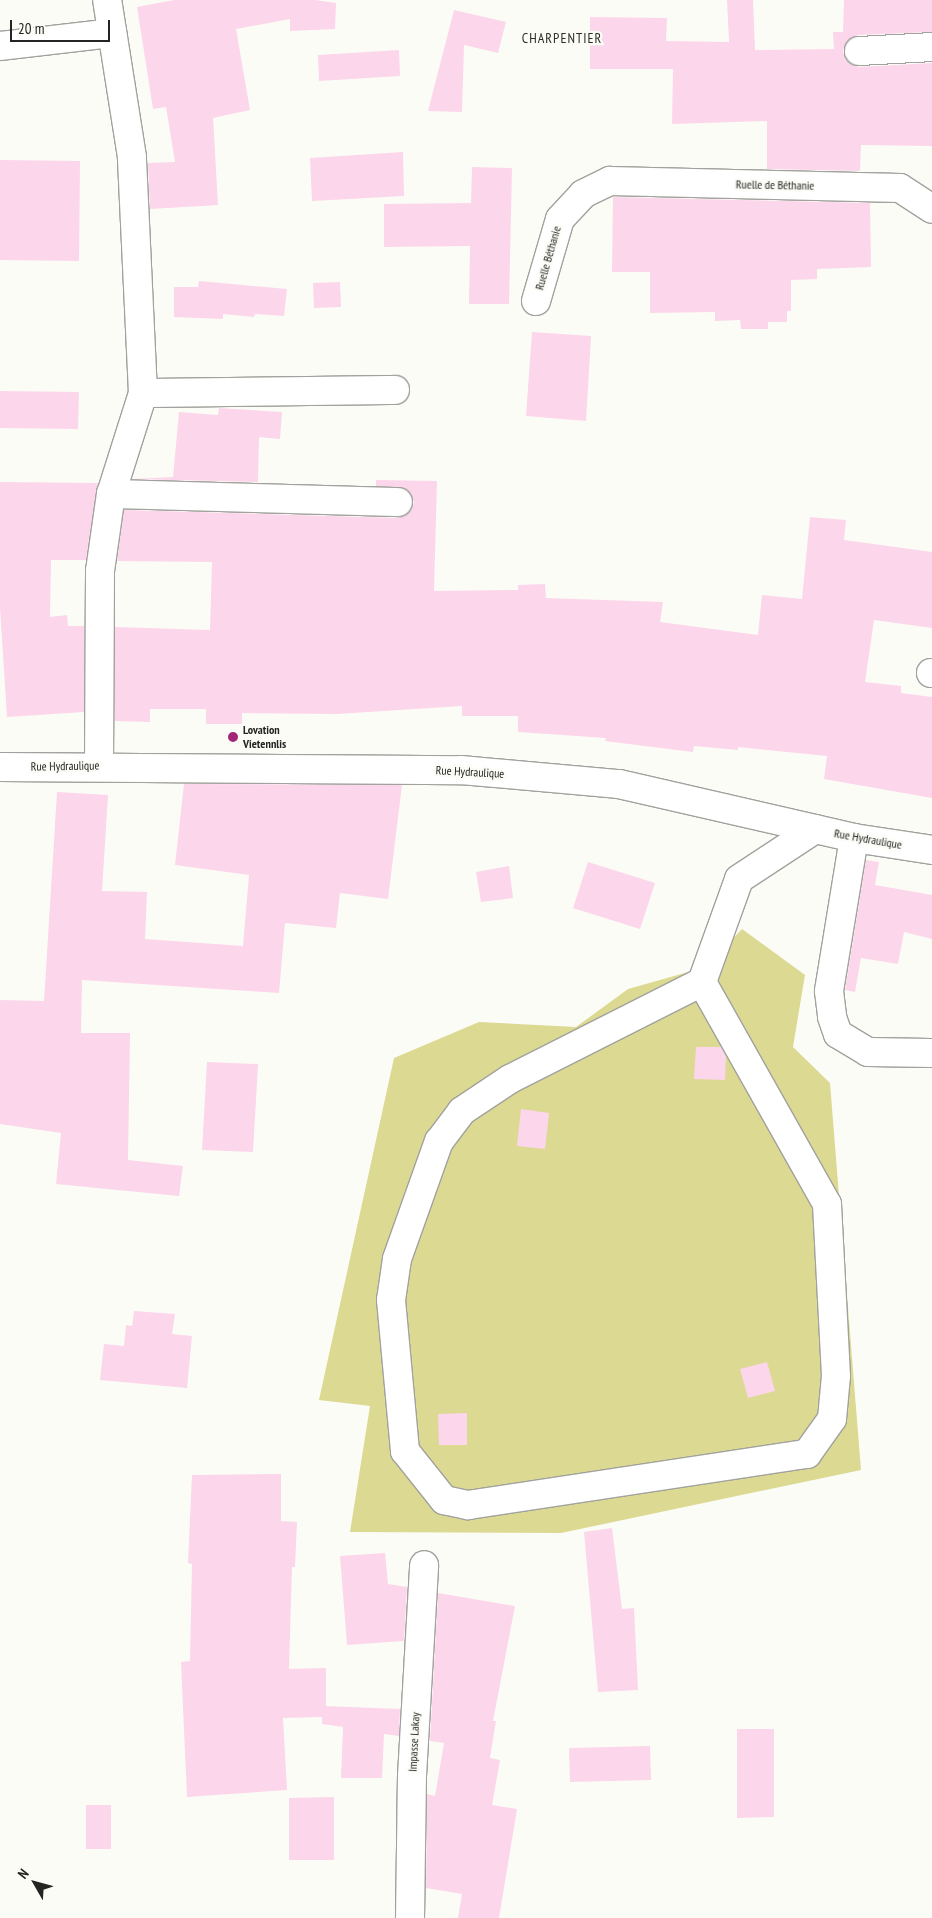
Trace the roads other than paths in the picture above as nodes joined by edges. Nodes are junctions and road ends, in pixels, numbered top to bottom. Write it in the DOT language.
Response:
graph roads {
  1 [pos="107,0"];
  2 [pos="112,33"];
  3 [pos="0,46"];
  4 [pos="932,47"];
  5 [pos="859,51"];
  6 [pos="610,181"];
  7 [pos="932,209"];
  8 [pos="536,300"];
  9 [pos="395,390"];
  10 [pos="143,393"];
  11 [pos="111,494"];
  12 [pos="398,502"];
  13 [pos="100,765"];
  14 [pos="0,767"];
  15 [pos="815,829"];
  16 [pos="854,838"];
  17 [pos="932,850"];
  18 [pos="702,982"];
  19 [pos="932,1054"];
  20 [pos="424,1565"];
  21 [pos="410,1918"];
  1 -- 2 [label="street"];
  2 -- 3 [label="street"];
  2 -- 10 [label="street"];
  4 -- 5 [label="street"];
  6 -- 7 [label="street, Ruelle de Béthanie"];
  6 -- 8 [label="street, Ruelle Béthanie"];
  9 -- 10 [label="street"];
  10 -- 11 [label="street"];
  11 -- 12 [label="street"];
  11 -- 13 [label="street"];
  13 -- 14 [label="street, Rue Hydraulique"];
  13 -- 15 [label="street, Rue Hydraulique"];
  15 -- 16 [label="street, Rue Hydraulique"];
  15 -- 18 [label="street"];
  16 -- 17 [label="street, Rue Hydraulique"];
  16 -- 19 [label="street"];
  18 -- 18 [label="street"];
  20 -- 21 [label="street, Impasse Lakay"];
}
